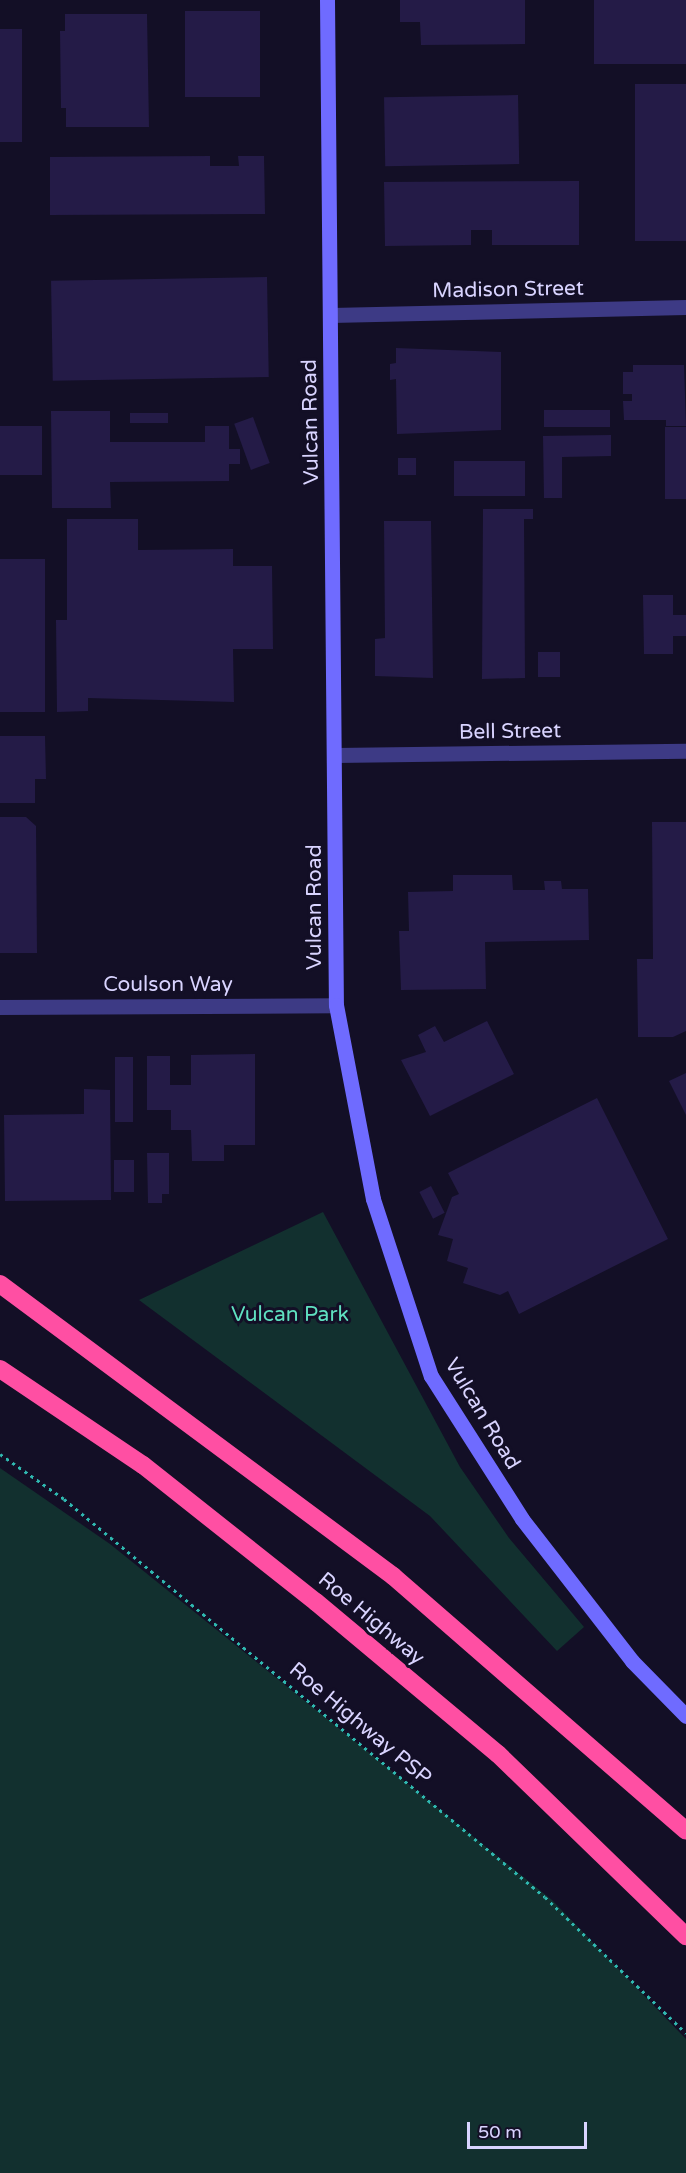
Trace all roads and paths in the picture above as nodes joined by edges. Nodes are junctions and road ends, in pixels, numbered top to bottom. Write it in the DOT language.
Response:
graph roads {
  1 [pos="327,0"];
  2 [pos="686,307"];
  3 [pos="331,315"];
  4 [pos="686,751"];
  5 [pos="335,754"];
  6 [pos="336,1005"];
  7 [pos="0,1007"];
  8 [pos="0,1284"];
  9 [pos="0,1368"];
  10 [pos="0,1379"];
  11 [pos="0,1454"];
  12 [pos="143,1465"];
  13 [pos="686,1716"];
  14 [pos="686,1831"];
  15 [pos="686,1936"];
  16 [pos="686,2033"];
  1 -- 3 [label="street, Vulcan Road"];
  2 -- 3 [label="street, Madison Street"];
  3 -- 5 [label="street, Vulcan Road"];
  4 -- 5 [label="street, Bell Street"];
  5 -- 6 [label="street, Vulcan Road"];
  6 -- 7 [label="street, Coulson Way"];
  6 -- 13 [label="street, Vulcan Road"];
  8 -- 14 [label="highway"];
  9 -- 12 [label="highway, Roe Highway"];
  10 -- 12 [label="highway"];
  11 -- 16 [label="path, Roe Highway PSP"];
  12 -- 15 [label="highway, Roe Highway"];
}
